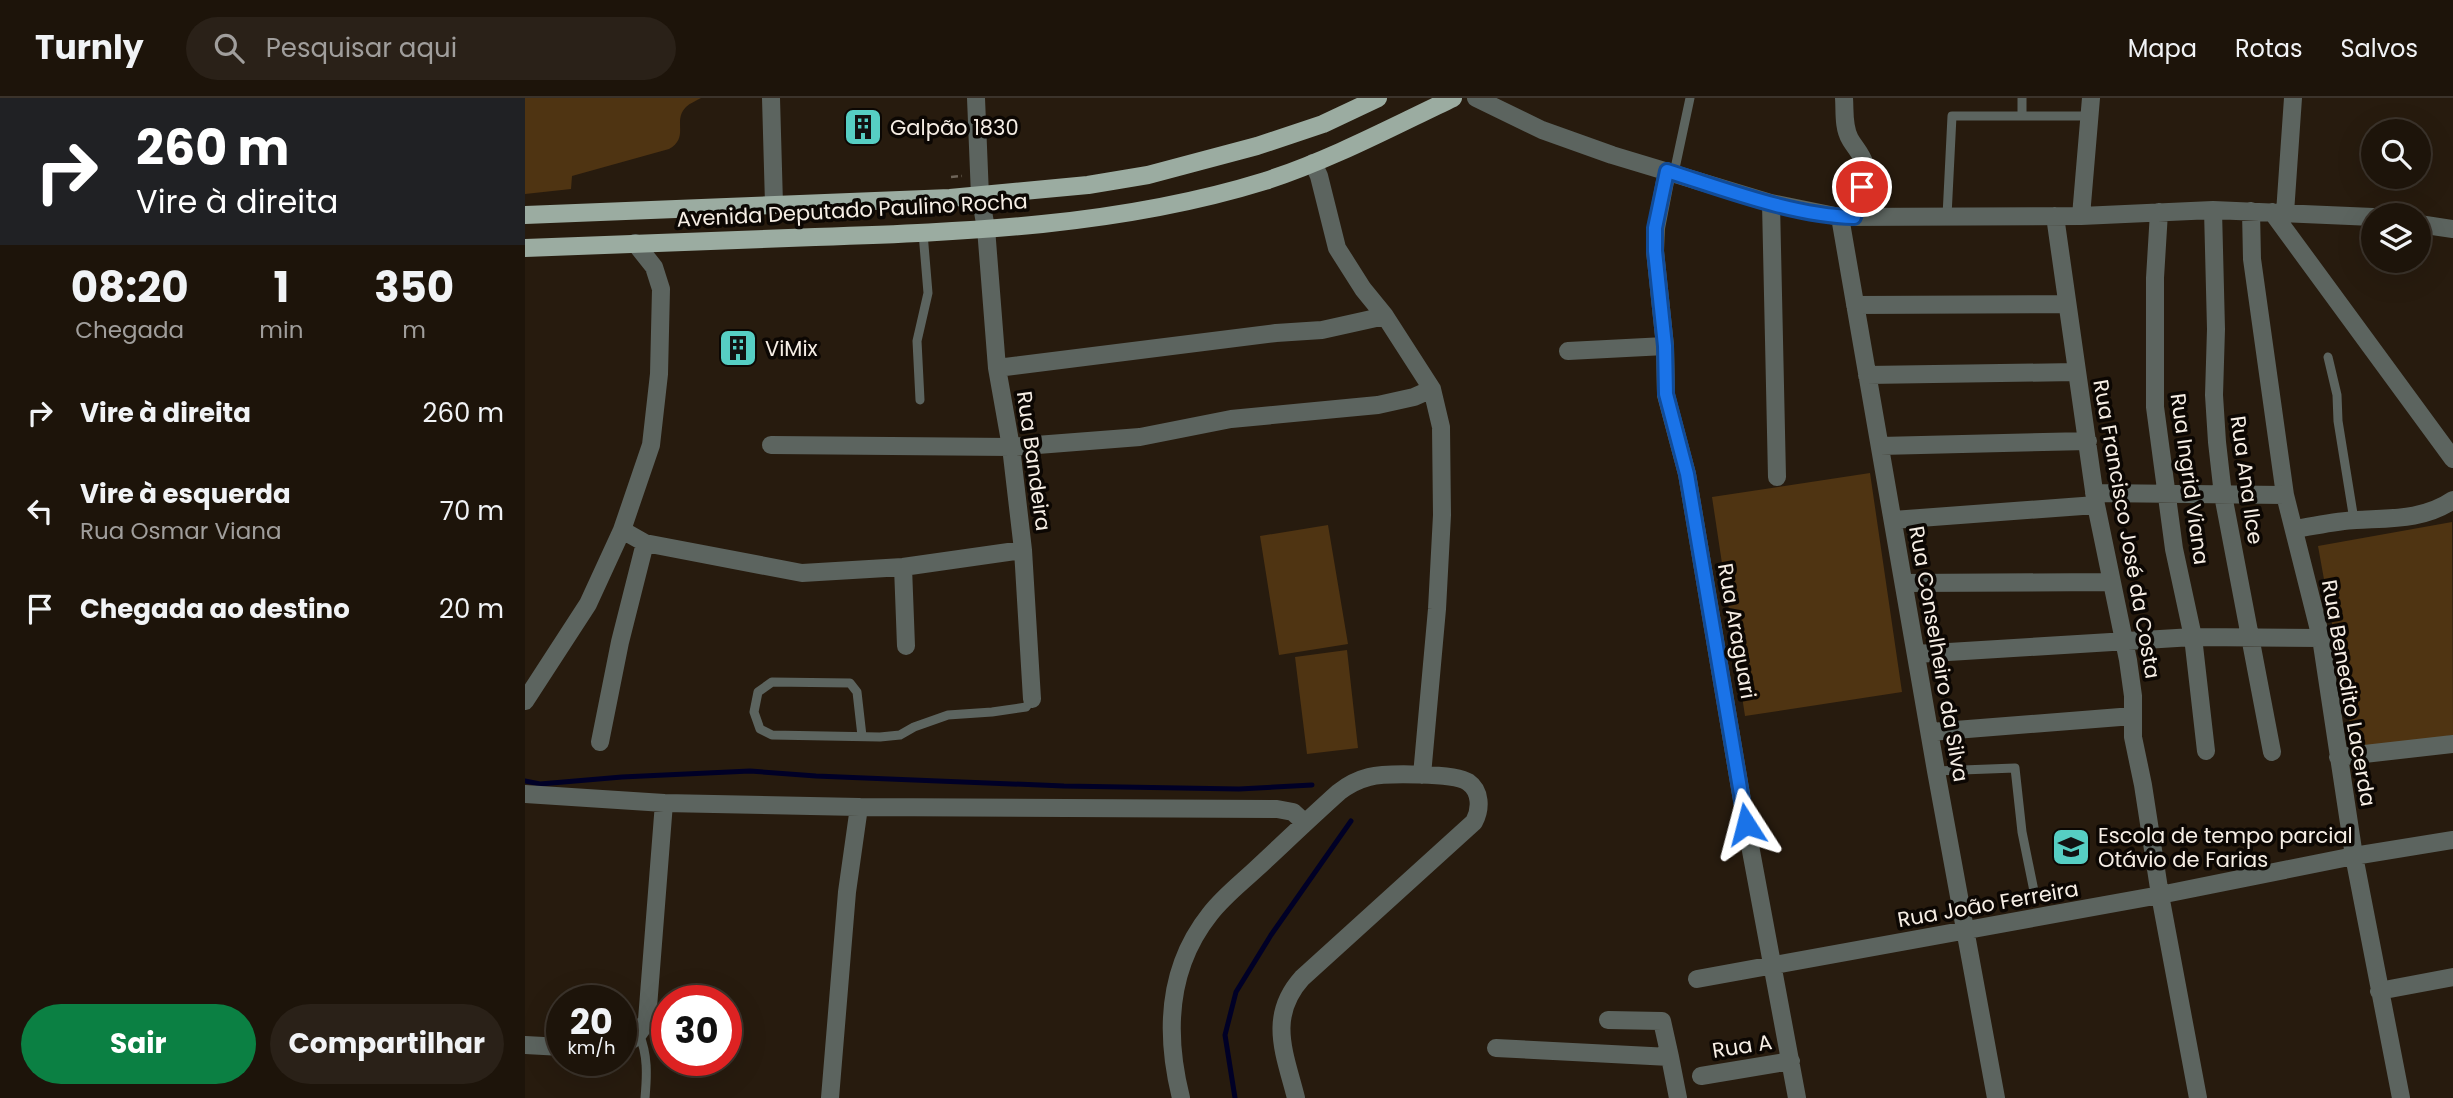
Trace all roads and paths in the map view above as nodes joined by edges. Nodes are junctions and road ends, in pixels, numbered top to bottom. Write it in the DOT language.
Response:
graph roads {
  1 [pos="771,98"];
  2 [pos="976,98"];
  3 [pos="1378,98"];
  4 [pos="1453,98"];
  5 [pos="1476,98"];
  6 [pos="1690,98"];
  7 [pos="1844,98"];
  8 [pos="2022,98"];
  9 [pos="2293,98"];
  10 [pos="2090,107"];
  11 [pos="2022,116"];
  12 [pos="1313,163"];
  13 [pos="1670,172"];
  14 [pos="965,176"];
  15 [pos="951,177"];
  16 [pos="980,196"];
  17 [pos="1771,203"];
  18 [pos="774,204"];
  19 [pos="2213,210"];
  20 [pos="2251,211"];
  21 [pos="2159,212"];
  22 [pos="2279,213"];
  23 [pos="525,215"];
  24 [pos="1947,216"];
  25 [pos="2055,216"];
  26 [pos="2081,216"];
  27 [pos="2361,216"];
  28 [pos="1847,217"];
  29 [pos="2431,226"];
  30 [pos="986,229"];
  31 [pos="2453,229"];
  32 [pos="923,233"];
  33 [pos="635,243"];
  34 [pos="525,248"];
  35 [pos="2066,304"];
  36 [pos="1855,305"];
  37 [pos="1385,316"];
  38 [pos="1665,346"];
  39 [pos="1568,351"];
  40 [pos="2328,357"];
  41 [pos="997,368"];
  42 [pos="2077,372"];
  43 [pos="1867,375"];
  44 [pos="1432,389"];
  45 [pos="920,400"];
  46 [pos="2088,441"];
  47 [pos="771,445"];
  48 [pos="1880,446"];
  49 [pos="1011,447"];
  50 [pos="2453,459"];
  51 [pos="1777,477"];
  52 [pos="2165,492"];
  53 [pos="2223,495"];
  54 [pos="2285,495"];
  55 [pos="2095,499"];
  56 [pos="2450,502"];
  57 [pos="1893,520"];
  58 [pos="2354,520"];
  59 [pos="2453,522"];
  60 [pos="2295,529"];
  61 [pos="622,530"];
  62 [pos="645,543"];
  63 [pos="1023,550"];
  64 [pos="903,566"];
  65 [pos="2112,582"];
  66 [pos="1904,583"];
  67 [pos="2193,637"];
  68 [pos="2251,638"];
  69 [pos="2321,638"];
  70 [pos="2124,642"];
  71 [pos="907,646"];
  72 [pos="1916,654"];
  73 [pos="1032,699"];
  74 [pos="525,701"];
  75 [pos="2133,716"];
  76 [pos="1930,732"];
  77 [pos="862,736"];
  78 [pos="600,742"];
  79 [pos="2453,744"];
  80 [pos="2206,751"];
  81 [pos="2272,752"];
  82 [pos="2338,757"];
  83 [pos="1936,771"];
  84 [pos="1422,775"];
  85 [pos="525,794"];
  86 [pos="664,803"];
  87 [pos="859,807"];
  88 [pos="1305,823"];
  89 [pos="2453,840"];
  90 [pos="2354,856"];
  91 [pos="2034,891"];
  92 [pos="2160,895"];
  93 [pos="1966,931"];
  94 [pos="1773,967"];
  95 [pos="2453,977"];
  96 [pos="1696,979"];
  97 [pos="2379,990"];
  98 [pos="1608,1020"];
  99 [pos="639,1034"];
  100 [pos="525,1045"];
  101 [pos="546,1046"];
  102 [pos="1496,1048"];
  103 [pos="1669,1057"];
  104 [pos="1791,1061"];
  105 [pos="1700,1076"];
  106 [pos="645,1098"];
  107 [pos="830,1098"];
  108 [pos="1181,1098"];
  109 [pos="1296,1098"];
  110 [pos="1678,1098"];
  111 [pos="1797,1098"];
  112 [pos="1996,1098"];
  113 [pos="2198,1098"];
  114 [pos="2401,1098"];
  1 -- 18 [label="street"];
  2 -- 16 [label="street, Rua Bandeira"];
  3 -- 16 [label="main road, Avenida Deputado Paulino Rocha"];
  4 -- 12 [label="main road, Avenida Deputado Paulino Rocha"];
  5 -- 13 [label="street"];
  6 -- 13 [label="lane"];
  7 -- 28 [label="street"];
  8 -- 11 [label="lane"];
  9 -- 22 [label="street"];
  10 -- 11 [label="lane"];
  10 -- 26 [label="street"];
  11 -- 24 [label="lane"];
  12 -- 30 [label="main road, Avenida Deputado Paulino Rocha"];
  12 -- 37 [label="street"];
  13 -- 17 [label="street"];
  13 -- 38 [label="street, Rua Araguari"];
  14 -- 15 [label="path"];
  16 -- 18 [label="main road, Avenida Deputado Paulino Rocha"];
  16 -- 30 [label="street, Rua Bandeira"];
  17 -- 28 [label="street"];
  17 -- 51 [label="street"];
  18 -- 23 [label="main road, Avenida Deputado Paulino Rocha"];
  19 -- 20 [label="street"];
  19 -- 21 [label="street"];
  19 -- 53 [label="street, Rua Ana Ilce"];
  20 -- 22 [label="street"];
  20 -- 54 [label="street, Rua Benedito Lacerda"];
  21 -- 26 [label="street"];
  21 -- 52 [label="street, Rua Ingrid Viana"];
  22 -- 27 [label="street"];
  22 -- 50 [label="street"];
  24 -- 25 [label="street"];
  24 -- 28 [label="street"];
  25 -- 26 [label="street"];
  25 -- 35 [label="street, Rua Francisco José da Costa"];
  28 -- 36 [label="street, Rua Conselheiro da Silva"];
  29 -- 31 [label="street"];
  30 -- 32 [label="main road, Avenida Deputado Paulino Rocha"];
  30 -- 41 [label="street, Rua Bandeira"];
  32 -- 33 [label="main road, Avenida Deputado Paulino Rocha"];
  32 -- 45 [label="lane"];
  33 -- 34 [label="main road, Avenida Deputado Paulino Rocha"];
  33 -- 61 [label="street"];
  35 -- 36 [label="street"];
  35 -- 42 [label="street, Rua Francisco José da Costa"];
  36 -- 43 [label="street, Rua Conselheiro da Silva"];
  37 -- 41 [label="street"];
  37 -- 44 [label="street"];
  38 -- 39 [label="street"];
  38 -- 94 [label="street, Rua Araguari"];
  40 -- 58 [label="lane"];
  41 -- 49 [label="street, Rua Bandeira"];
  42 -- 43 [label="street"];
  42 -- 46 [label="street, Rua Francisco José da Costa"];
  43 -- 48 [label="street, Rua Conselheiro da Silva"];
  44 -- 49 [label="street"];
  44 -- 84 [label="street"];
  46 -- 48 [label="street"];
  46 -- 55 [label="street, Rua Francisco José da Costa"];
  47 -- 49 [label="street"];
  48 -- 57 [label="street, Rua Conselheiro da Silva"];
  49 -- 63 [label="street, Rua Bandeira"];
  52 -- 53 [label="street"];
  52 -- 55 [label="street"];
  52 -- 67 [label="street, Rua Ingrid Viana"];
  53 -- 54 [label="street"];
  53 -- 68 [label="street, Rua Ana Ilce"];
  54 -- 60 [label="street, Rua Benedito Lacerda"];
  55 -- 57 [label="street"];
  55 -- 65 [label="street, Rua Francisco José da Costa"];
  56 -- 58 [label="street"];
  56 -- 59 [label="street"];
  57 -- 66 [label="street, Rua Conselheiro da Silva"];
  58 -- 60 [label="street"];
  60 -- 69 [label="street, Rua Benedito Lacerda"];
  61 -- 62 [label="street"];
  61 -- 74 [label="street"];
  62 -- 64 [label="street"];
  62 -- 78 [label="street"];
  63 -- 64 [label="street"];
  63 -- 73 [label="street, Rua Bandeira"];
  64 -- 71 [label="street"];
  65 -- 66 [label="street"];
  65 -- 70 [label="street, Rua Francisco José da Costa"];
  66 -- 72 [label="street, Rua Conselheiro da Silva"];
  67 -- 68 [label="street"];
  67 -- 70 [label="street"];
  67 -- 80 [label="street, Rua Ingrid Viana"];
  68 -- 69 [label="street"];
  68 -- 81 [label="street, Rua Ana Ilce"];
  69 -- 82 [label="street, Rua Benedito Lacerda"];
  70 -- 72 [label="street"];
  70 -- 75 [label="street, Rua Francisco José da Costa"];
  72 -- 76 [label="street, Rua Conselheiro da Silva"];
  73 -- 77 [label="lane"];
  75 -- 76 [label="street"];
  75 -- 92 [label="street, Rua Francisco José da Costa"];
  76 -- 83 [label="street, Rua Conselheiro da Silva"];
  77 -- 77 [label="lane"];
  79 -- 82 [label="street"];
  82 -- 90 [label="street, Rua Benedito Lacerda"];
  83 -- 91 [label="lane"];
  83 -- 93 [label="street, Rua Conselheiro da Silva"];
  84 -- 88 [label="street"];
  84 -- 109 [label="street"];
  85 -- 86 [label="street"];
  86 -- 87 [label="street"];
  86 -- 99 [label="street"];
  87 -- 88 [label="street"];
  87 -- 107 [label="street"];
  88 -- 108 [label="street"];
  89 -- 90 [label="street, Rua João Ferreira"];
  90 -- 92 [label="street, Rua João Ferreira"];
  90 -- 97 [label="street, Rua Benedito Lacerda"];
  92 -- 93 [label="street, Rua João Ferreira"];
  92 -- 113 [label="street, Rua Francisco José da Costa"];
  93 -- 94 [label="street, Rua João Ferreira"];
  93 -- 112 [label="street, Rua Conselheiro da Silva"];
  94 -- 96 [label="street, Rua João Ferreira"];
  94 -- 104 [label="street, Rua Araguari"];
  95 -- 97 [label="street"];
  97 -- 114 [label="street, Rua Benedito Lacerda"];
  98 -- 103 [label="street"];
  99 -- 106 [label="lane"];
  100 -- 101 [label="street"];
  102 -- 103 [label="street"];
  103 -- 110 [label="street"];
  104 -- 105 [label="street, Rua A"];
  104 -- 111 [label="street, Rua Araguari"];
}
